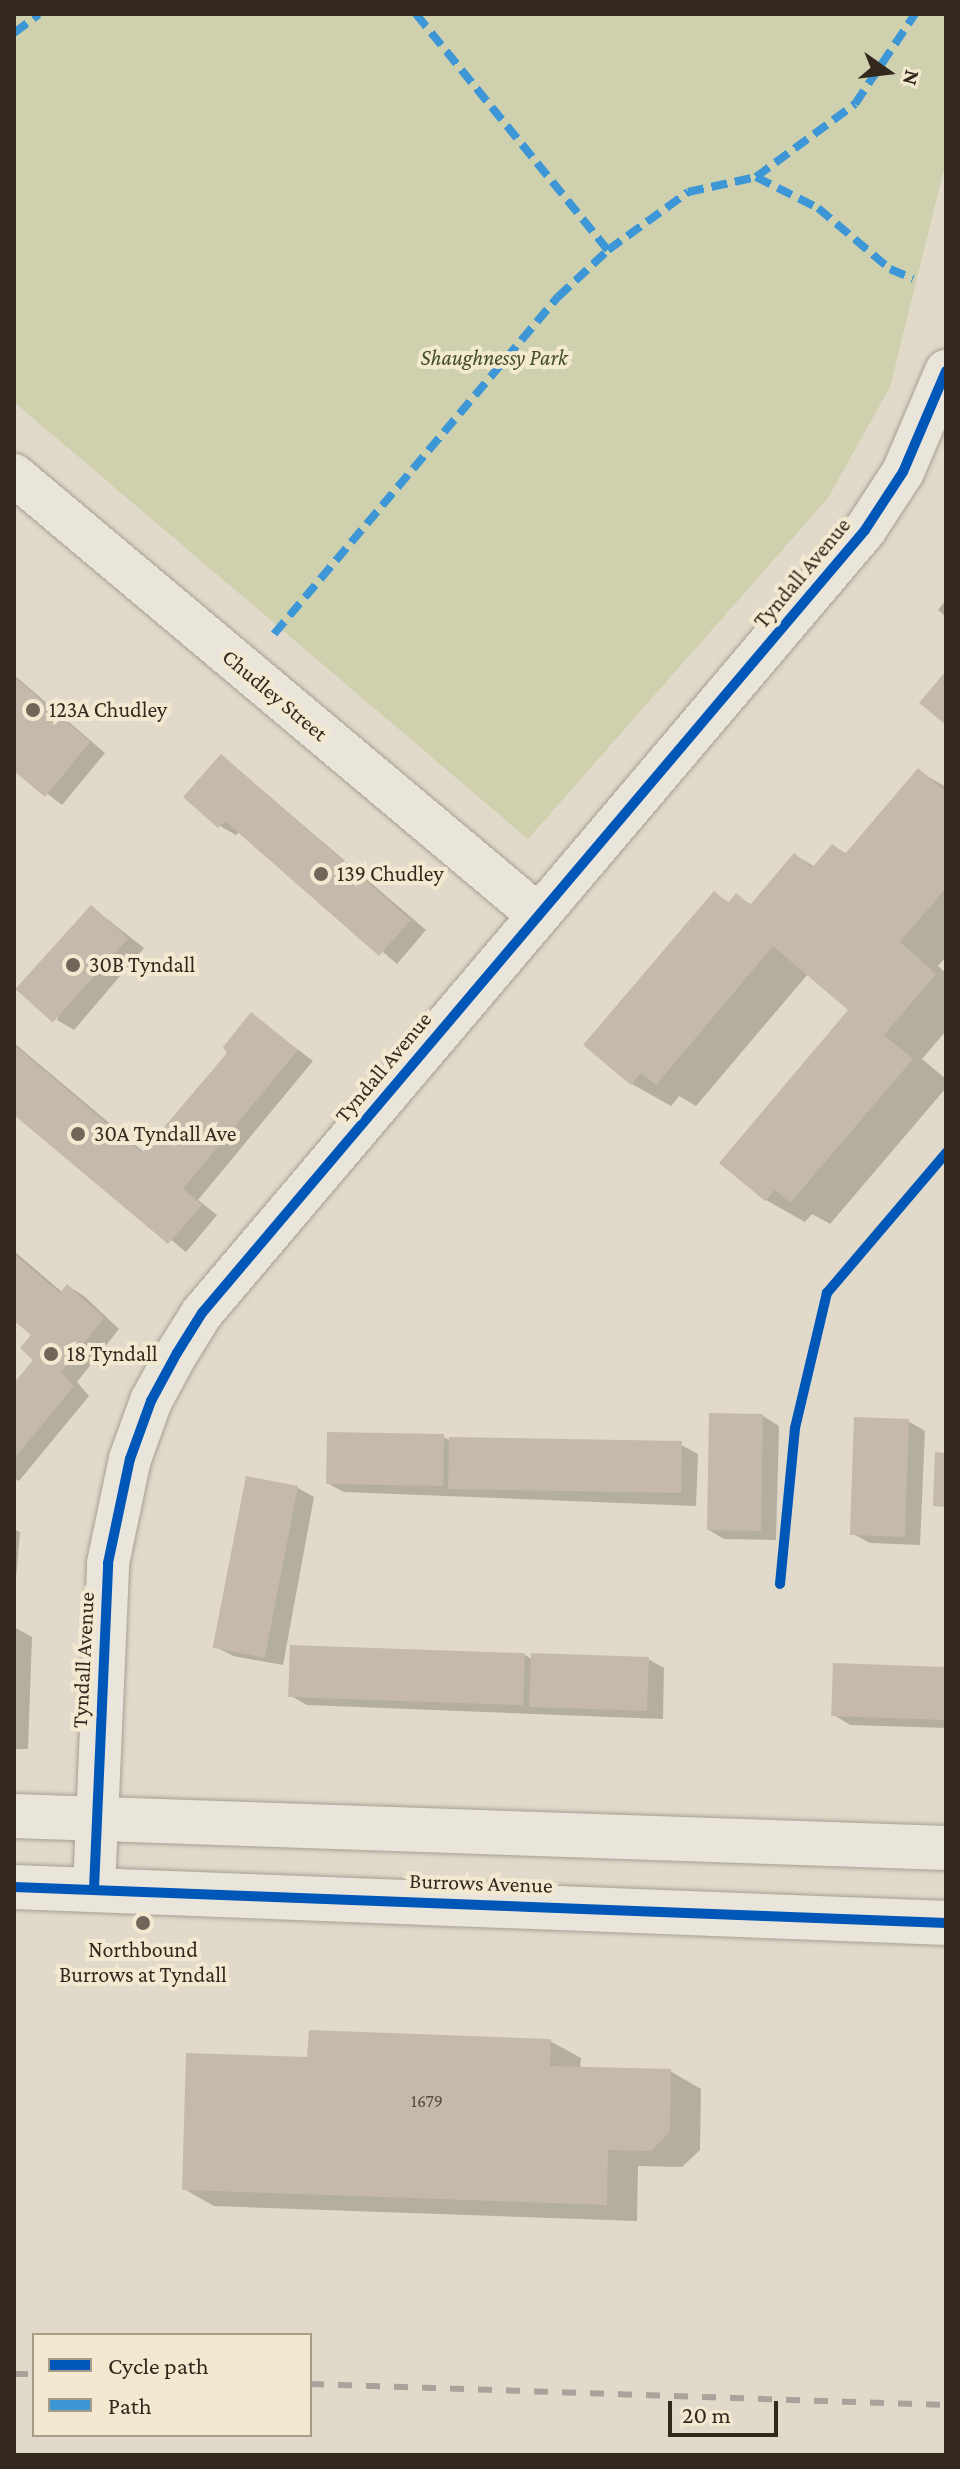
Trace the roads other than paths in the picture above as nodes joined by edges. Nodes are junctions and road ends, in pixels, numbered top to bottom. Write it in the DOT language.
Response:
graph roads {
  1 [pos="946,371"];
  2 [pos="14,475"];
  3 [pos="537,914"];
  4 [pos="14,1816"];
  5 [pos="97,1819"];
  6 [pos="946,1848"];
  7 [pos="14,1887"];
  8 [pos="94,1889"];
  9 [pos="946,1923"];
  1 -- 3 [label="street, Tyndall Avenue"];
  2 -- 3 [label="street, Chudley Street"];
  3 -- 5 [label="street, Tyndall Avenue"];
  4 -- 5 [label="street"];
  5 -- 6 [label="street"];
  5 -- 8 [label="street, Tyndall Avenue"];
  7 -- 8 [label="street, Burrows Avenue"];
  8 -- 9 [label="street, Burrows Avenue"];
}
